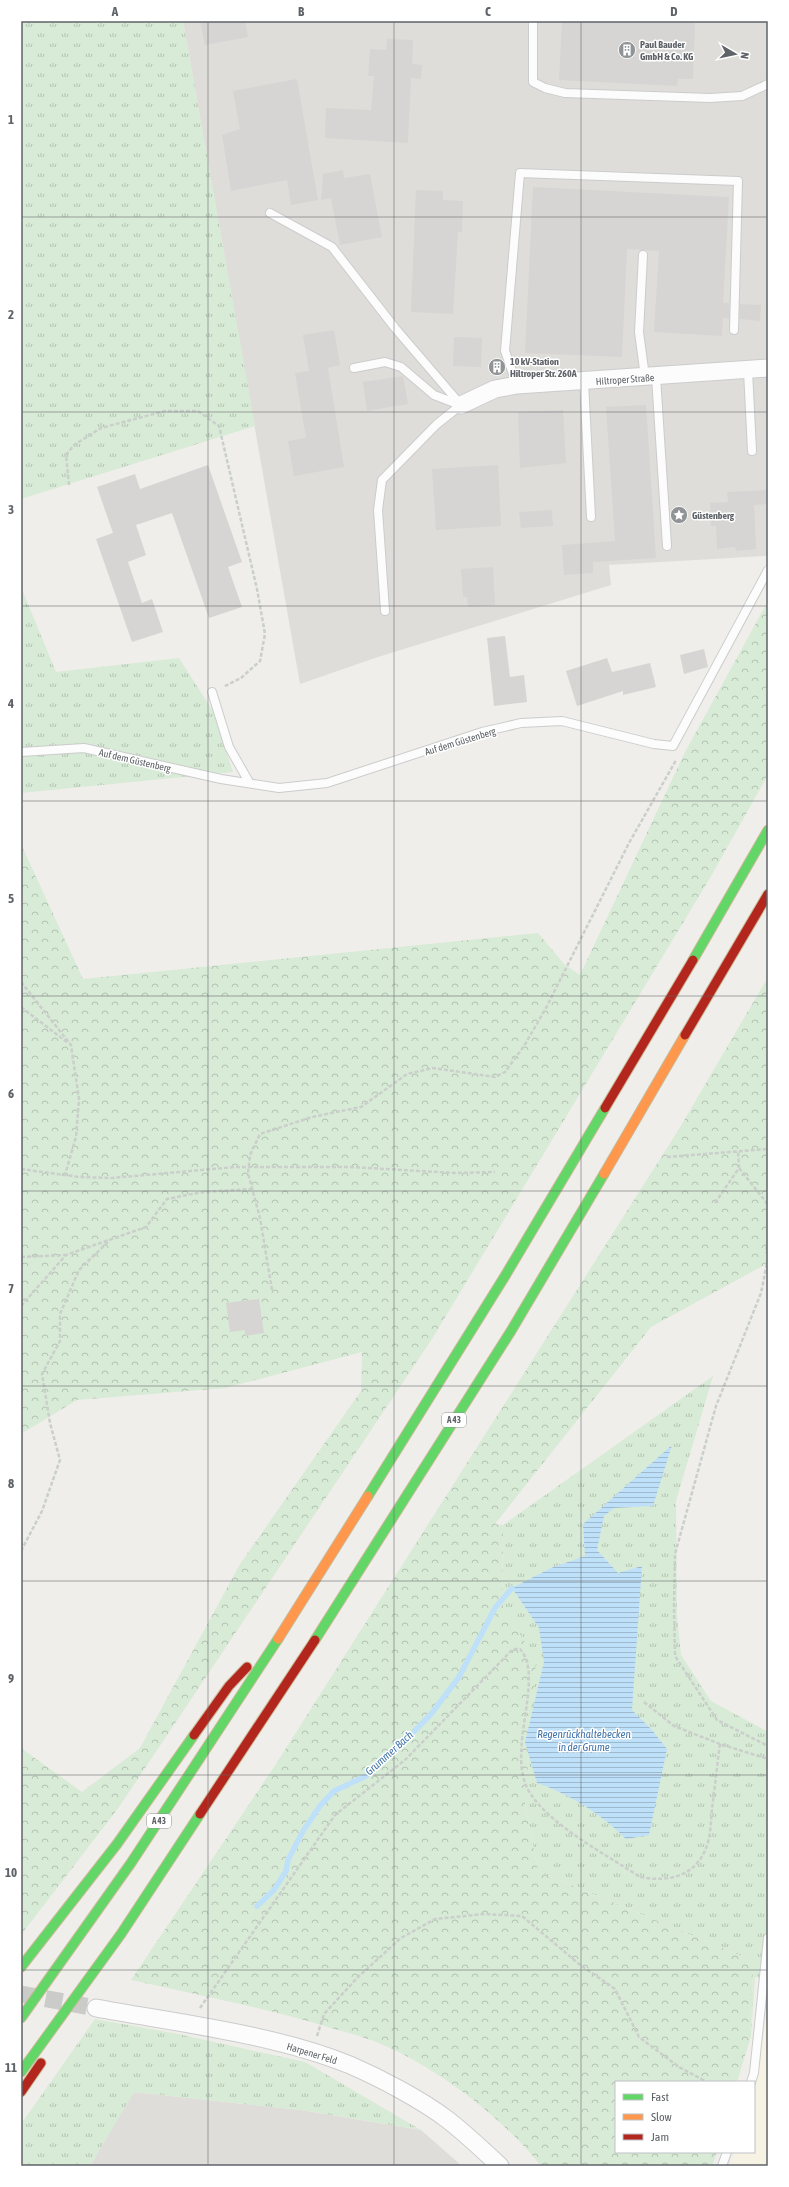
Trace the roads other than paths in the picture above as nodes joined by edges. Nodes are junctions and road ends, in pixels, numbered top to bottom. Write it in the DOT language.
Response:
graph roads {
  1 [pos="533,21"];
  2 [pos="768,84"];
  3 [pos="270,213"];
  4 [pos="643,255"];
  5 [pos="734,330"];
  6 [pos="354,368"];
  7 [pos="768,368"];
  8 [pos="748,371"];
  9 [pos="650,377"];
  10 [pos="584,382"];
  11 [pos="517,386"];
  12 [pos="461,405"];
  13 [pos="752,451"];
  14 [pos="591,517"];
  15 [pos="667,546"];
  16 [pos="768,570"];
  17 [pos="386,611"];
  18 [pos="212,692"];
  19 [pos="21,752"];
  20 [pos="249,782"];
  21 [pos="768,830"];
  22 [pos="768,894"];
  23 [pos="291,1620"];
  24 [pos="768,1938"];
  25 [pos="21,1967"];
  26 [pos="88,1981"];
  27 [pos="96,2008"];
  28 [pos="74,2015"];
  29 [pos="764,2017"];
  30 [pos="21,2018"];
  31 [pos="48,2054"];
  32 [pos="21,2072"];
  33 [pos="751,2081"];
  34 [pos="21,2092"];
  35 [pos="727,2153"];
  36 [pos="500,2166"];
  37 [pos="722,2166"];
  1 -- 2 [label="lane"];
  3 -- 12 [label="lane"];
  4 -- 9 [label="lane"];
  5 -- 11 [label="lane"];
  6 -- 12 [label="lane"];
  7 -- 8 [label="street, Hiltroper Straße"];
  8 -- 9 [label="street, Hiltroper Straße"];
  8 -- 13 [label="lane"];
  9 -- 10 [label="street, Hiltroper Straße"];
  9 -- 15 [label="lane"];
  10 -- 11 [label="street, Hiltroper Straße"];
  10 -- 14 [label="lane"];
  11 -- 12 [label="street, Hiltroper Straße"];
  12 -- 17 [label="lane"];
  16 -- 20 [label="lane, Auf dem Güstenberg"];
  18 -- 20 [label="lane"];
  19 -- 20 [label="lane, Auf dem Güstenberg"];
  21 -- 23 [label="highway, A 43"];
  22 -- 26 [label="highway, A 43"];
  23 -- 25 [label="highway"];
  23 -- 30 [label="highway, A 43"];
  24 -- 29 [label="lane"];
  26 -- 28 [label="highway"];
  26 -- 32 [label="highway, A 43"];
  27 -- 36 [label="street, Harpener Feld"];
  29 -- 33 [label="lane"];
  31 -- 34 [label="highway"];
  35 -- 37 [label="lane"];
}
